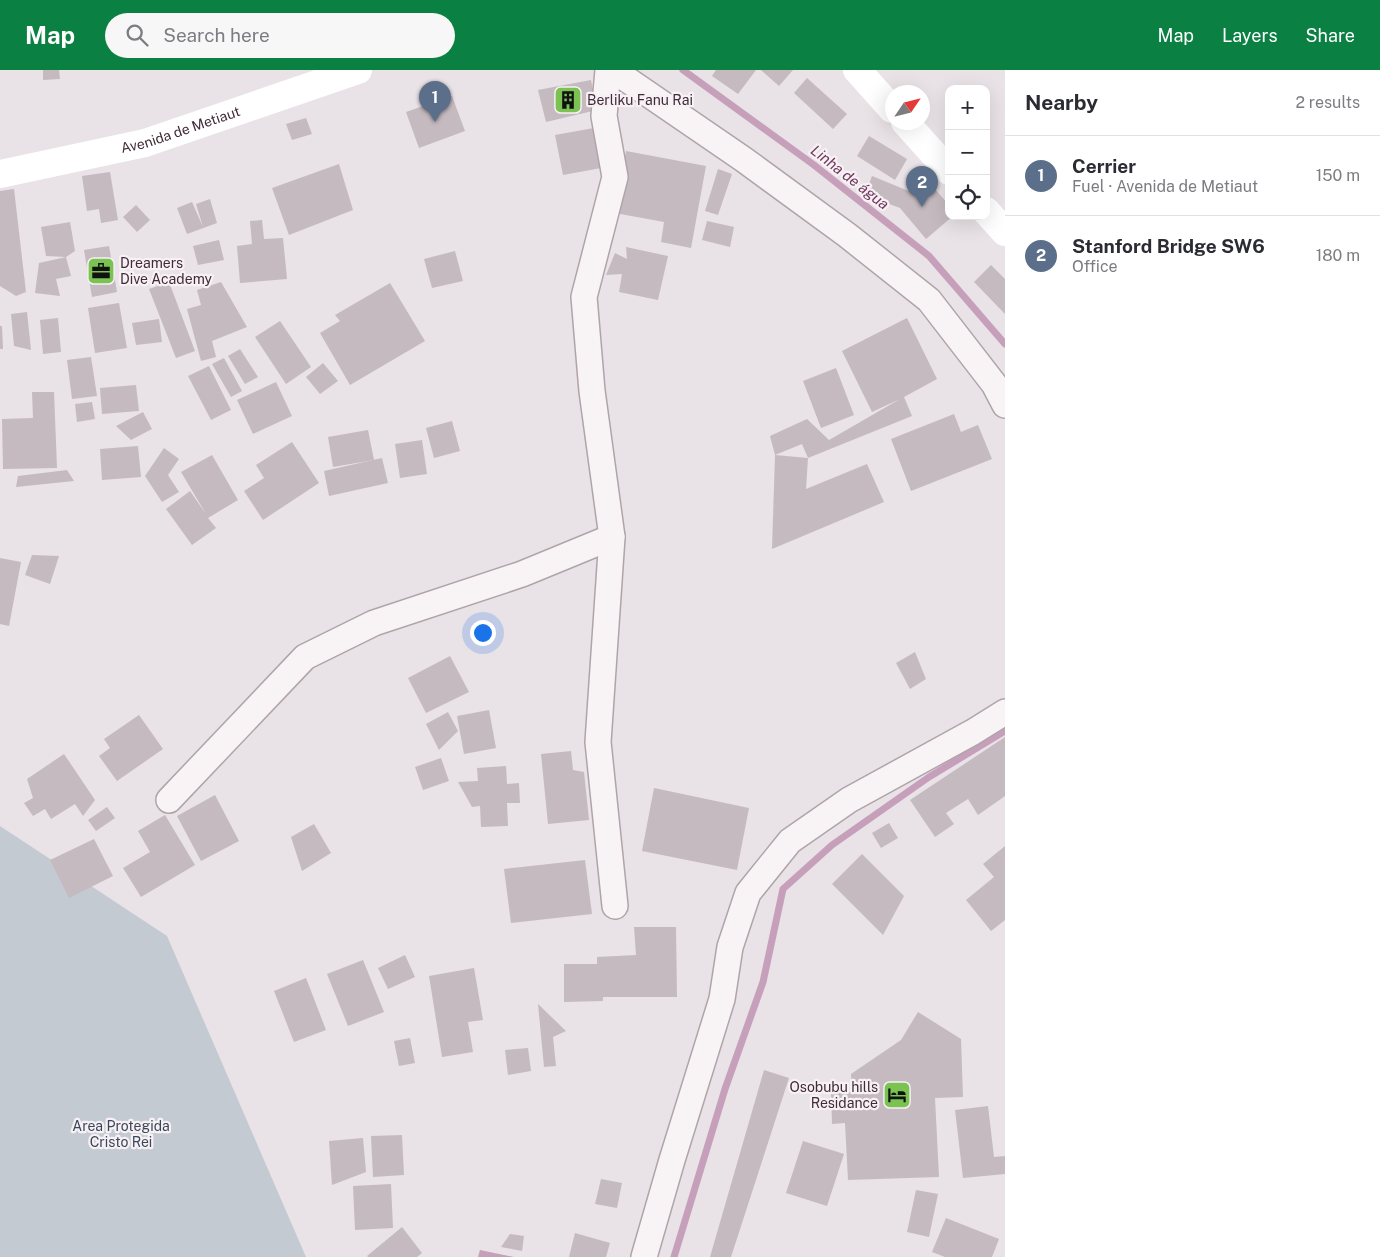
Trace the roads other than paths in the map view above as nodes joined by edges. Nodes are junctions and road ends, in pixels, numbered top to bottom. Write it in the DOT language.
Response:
graph roads {
  1 [pos="358,70"];
  2 [pos="608,70"];
  3 [pos="613,70"];
  4 [pos="857,70"];
  5 [pos="885,101"];
  6 [pos="912,130"];
  7 [pos="945,166"];
  8 [pos="0,174"];
  9 [pos="990,216"];
  10 [pos="1005,232"];
  11 [pos="1005,405"];
  12 [pos="612,537"];
  13 [pos="1005,712"];
  14 [pos="170,800"];
  15 [pos="615,906"];
  16 [pos="644,1257"];
  1 -- 8 [label="main road, Avenida de Metiaut"];
  2 -- 12 [label="street"];
  3 -- 11 [label="street"];
  4 -- 5 [label="main road"];
  6 -- 7 [label="main road"];
  9 -- 10 [label="main road"];
  12 -- 14 [label="street"];
  12 -- 15 [label="street"];
  13 -- 16 [label="street"];
}
